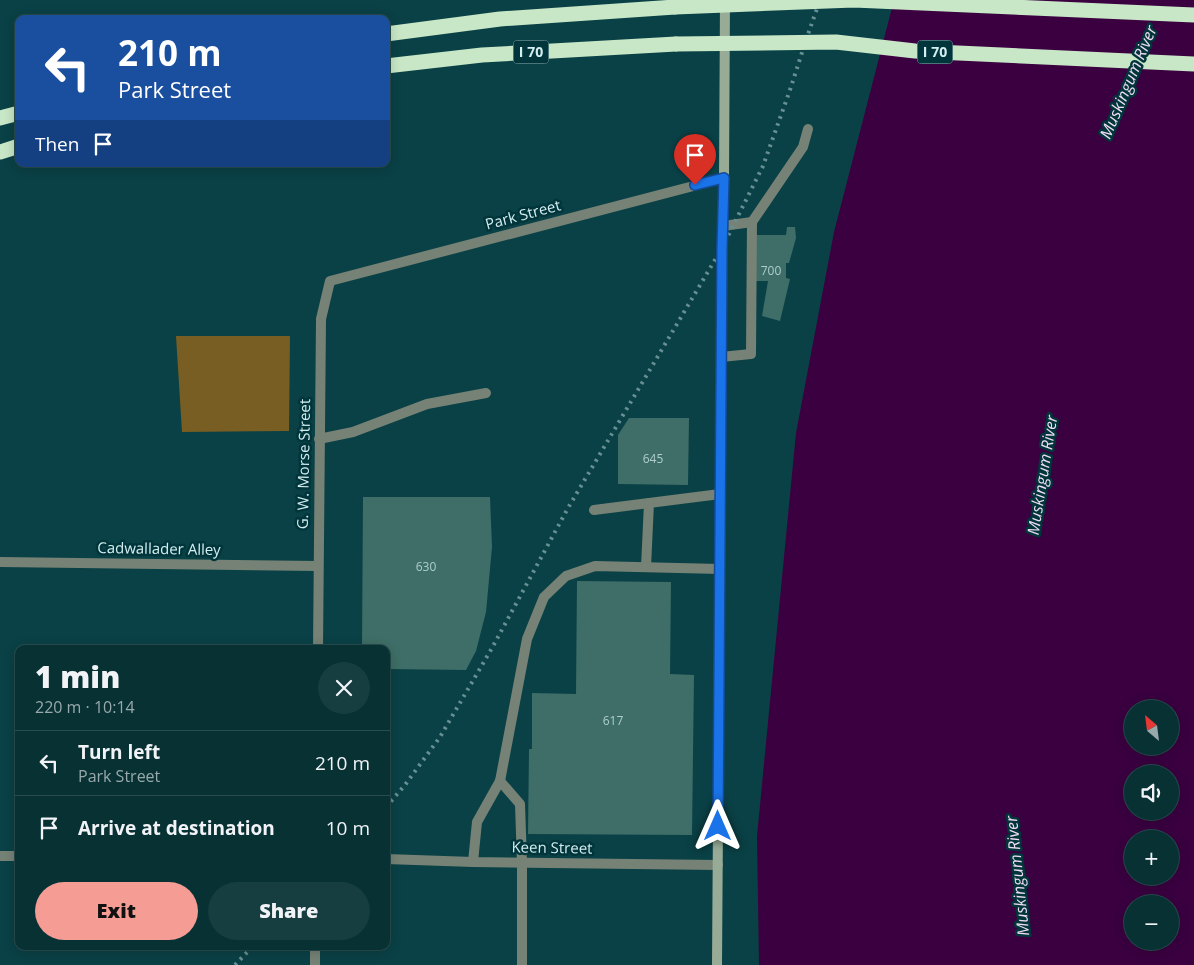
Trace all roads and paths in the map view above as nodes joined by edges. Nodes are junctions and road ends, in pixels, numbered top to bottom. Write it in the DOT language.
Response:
graph roads {
  1 [pos="725,0"];
  2 [pos="1194,15"];
  3 [pos="390,33"];
  4 [pos="1194,64"];
  5 [pos="390,66"];
  6 [pos="15,114"];
  7 [pos="0,118"];
  8 [pos="808,129"];
  9 [pos="15,147"];
  10 [pos="0,152"];
  11 [pos="724,178"];
  12 [pos="752,222"];
  13 [pos="723,226"];
  14 [pos="330,281"];
  15 [pos="721,357"];
  16 [pos="486,393"];
  17 [pos="319,438"];
  18 [pos="720,494"];
  19 [pos="649,503"];
  20 [pos="594,510"];
  21 [pos="0,562"];
  22 [pos="318,566"];
  23 [pos="646,567"];
  24 [pos="720,569"];
  25 [pos="318,645"];
  26 [pos="500,782"];
  27 [pos="0,856"];
  28 [pos="15,856"];
  29 [pos="390,859"];
  30 [pos="473,862"];
  31 [pos="522,863"];
  32 [pos="718,865"];
  33 [pos="315,950"];
  34 [pos="315,965"];
  35 [pos="522,965"];
  36 [pos="717,965"];
  1 -- 11 [label="main road"];
  2 -- 3 [label="highway, I 70, bridge"];
  4 -- 5 [label="highway, I 70, bridge"];
  6 -- 7 [label="highway"];
  8 -- 12 [label="street"];
  9 -- 10 [label="highway"];
  11 -- 13 [label="main road"];
  11 -- 14 [label="street, Park Street"];
  12 -- 13 [label="street"];
  12 -- 15 [label="street"];
  13 -- 15 [label="main road"];
  14 -- 17 [label="street, G. W. Morse Street"];
  15 -- 18 [label="main road"];
  16 -- 17 [label="street"];
  17 -- 22 [label="street, G. W. Morse Street"];
  18 -- 19 [label="street"];
  18 -- 24 [label="main road"];
  19 -- 20 [label="street"];
  19 -- 23 [label="street"];
  21 -- 22 [label="street, Cadwallader Alley"];
  22 -- 25 [label="street, G. W. Morse Street"];
  23 -- 24 [label="street"];
  23 -- 26 [label="street"];
  24 -- 32 [label="main road"];
  26 -- 30 [label="street"];
  26 -- 31 [label="street"];
  27 -- 28 [label="street"];
  29 -- 30 [label="street, Keen Street"];
  30 -- 31 [label="street, Keen Street"];
  31 -- 32 [label="street, Keen Street"];
  31 -- 35 [label="street"];
  32 -- 36 [label="main road"];
  33 -- 34 [label="street"];
}
